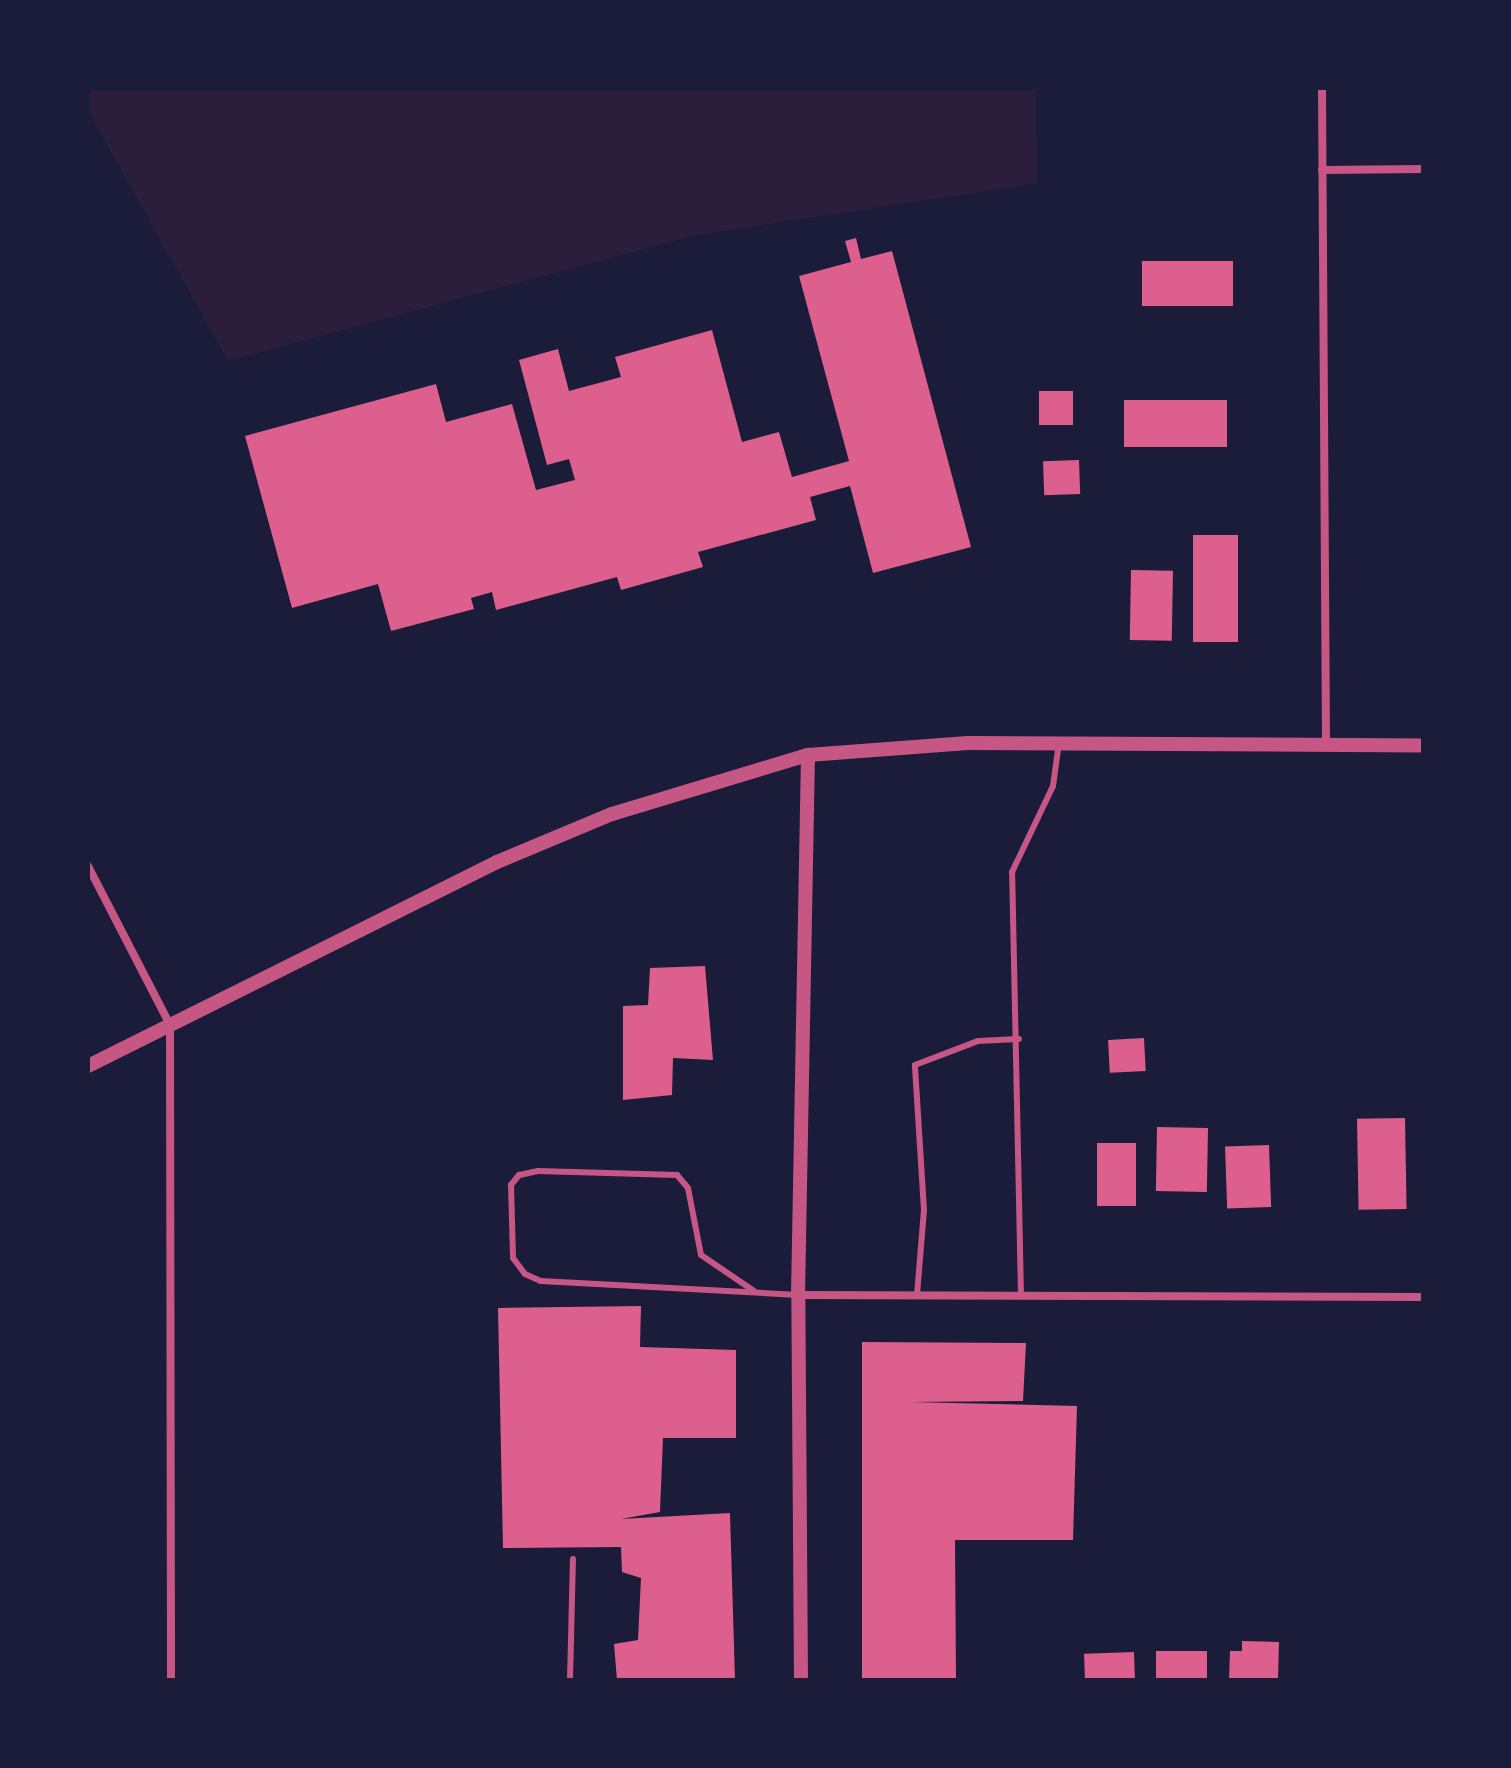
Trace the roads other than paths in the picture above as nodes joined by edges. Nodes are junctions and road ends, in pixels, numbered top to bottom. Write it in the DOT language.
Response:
graph roads {
  1 [pos="1322,88"];
  2 [pos="1423,169"];
  3 [pos="1322,170"];
  4 [pos="1059,743"];
  5 [pos="1326,745"];
  6 [pos="1423,745"];
  7 [pos="808,755"];
  8 [pos="88,866"];
  9 [pos="170,1025"];
  10 [pos="1019,1039"];
  11 [pos="88,1066"];
  12 [pos="754,1291"];
  13 [pos="798,1295"];
  14 [pos="917,1295"];
  15 [pos="1021,1296"];
  16 [pos="1423,1297"];
  17 [pos="573,1559"];
  18 [pos="171,1680"];
  19 [pos="570,1680"];
  20 [pos="801,1680"];
  1 -- 3 [label="street"];
  2 -- 3 [label="street"];
  3 -- 5 [label="street"];
  4 -- 5 [label="street"];
  4 -- 7 [label="street"];
  4 -- 10 [label="lane"];
  5 -- 6 [label="street"];
  7 -- 9 [label="street"];
  7 -- 13 [label="street"];
  8 -- 9 [label="street"];
  9 -- 11 [label="street"];
  9 -- 18 [label="street"];
  10 -- 14 [label="lane"];
  10 -- 15 [label="lane"];
  12 -- 12 [label="lane"];
  12 -- 13 [label="lane"];
  13 -- 14 [label="street"];
  13 -- 20 [label="street"];
  14 -- 15 [label="street"];
  15 -- 16 [label="street"];
  17 -- 19 [label="lane"];
}
